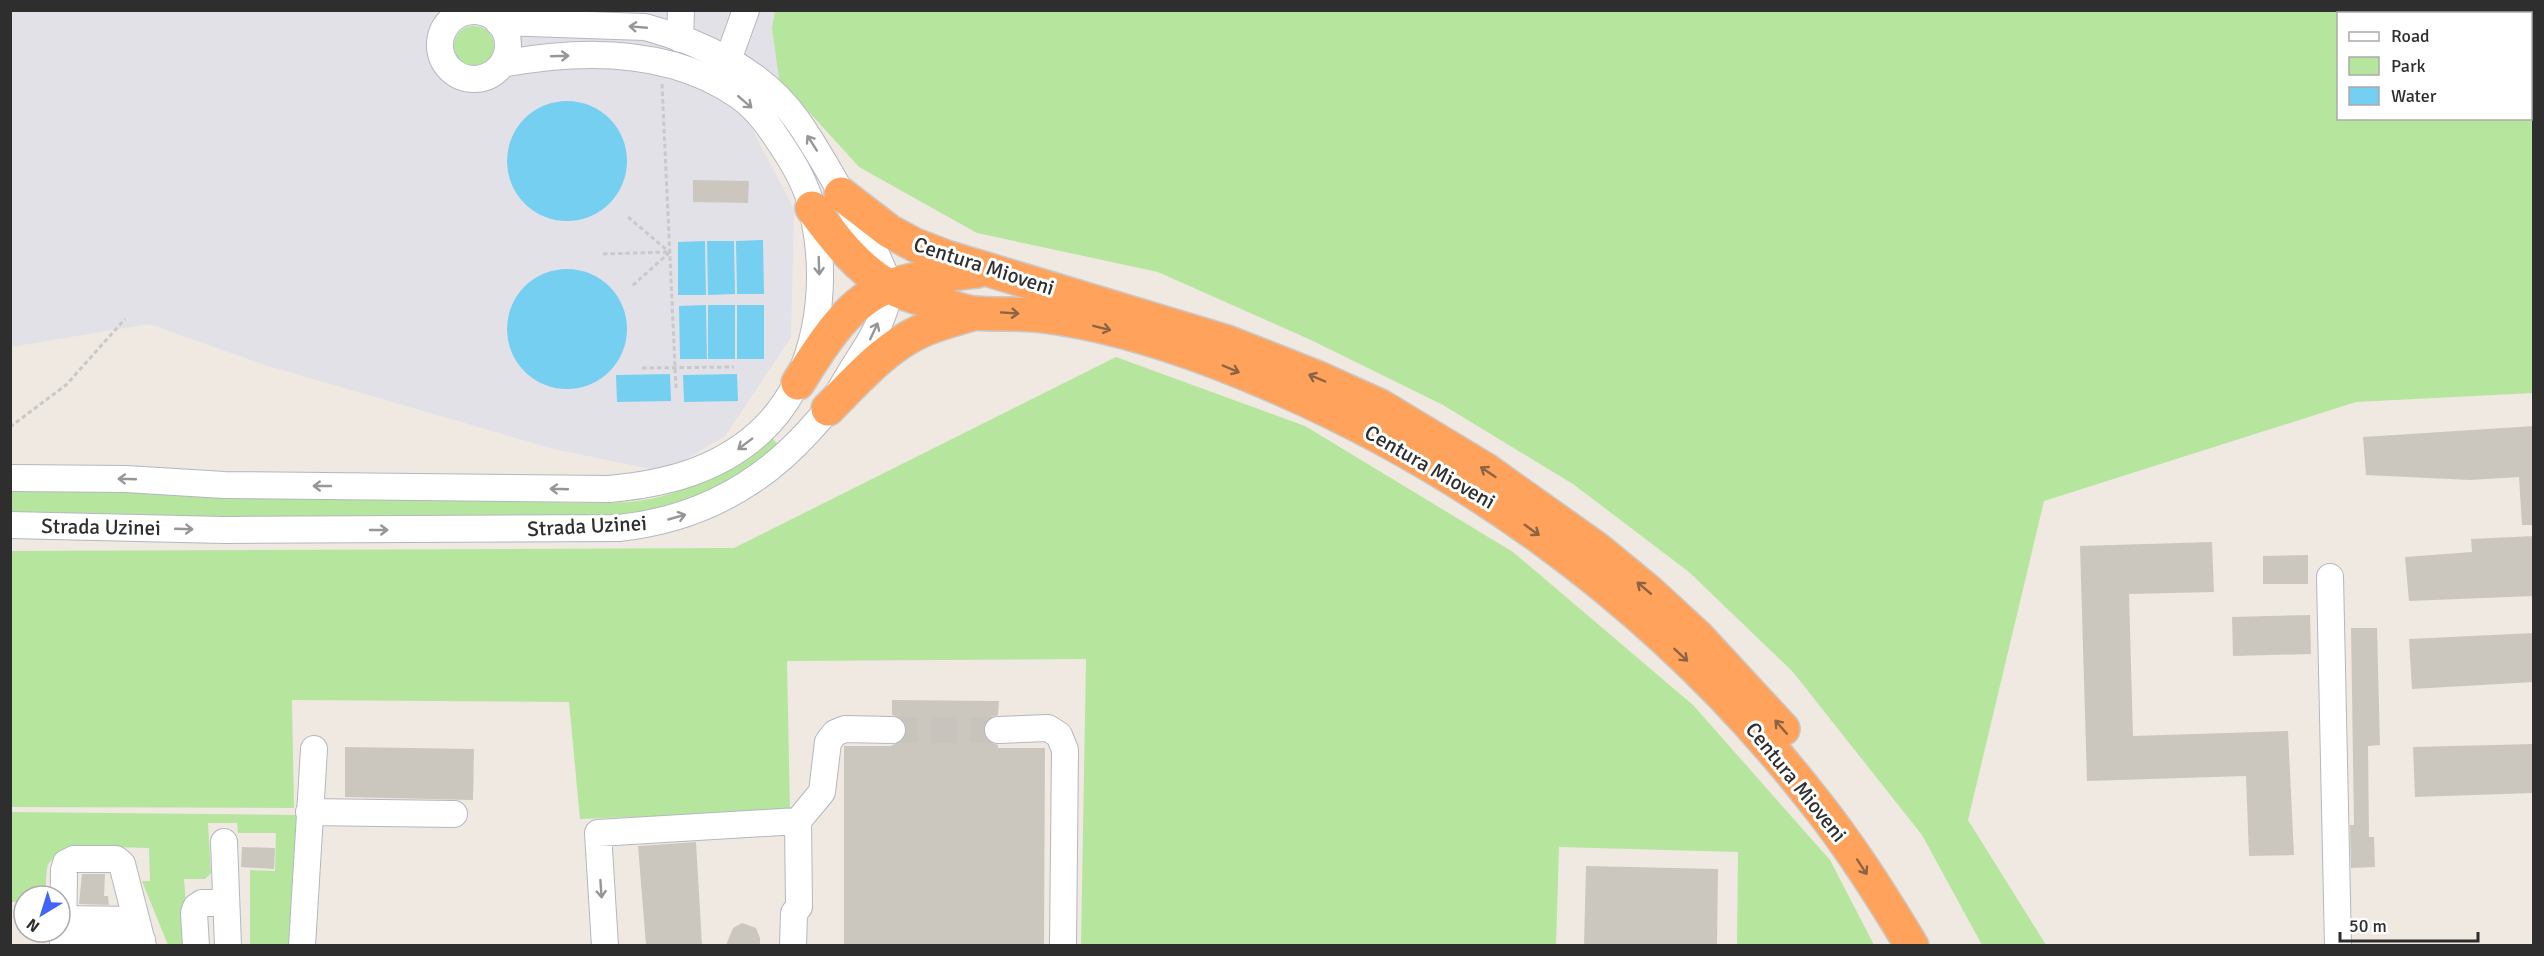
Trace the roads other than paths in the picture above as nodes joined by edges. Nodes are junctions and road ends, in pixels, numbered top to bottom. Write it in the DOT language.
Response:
graph roads {
  1 [pos="681,10"];
  2 [pos="746,10"];
  3 [pos="450,16"];
  4 [pos="498,16"];
  5 [pos="680,39"];
  6 [pos="728,60"];
  7 [pos="502,64"];
  8 [pos="842,194"];
  9 [pos="812,208"];
  10 [pos="985,271"];
  11 [pos="888,286"];
  12 [pos="975,313"];
  13 [pos="1180,338"];
  14 [pos="798,383"];
  15 [pos="828,410"];
  16 [pos="10,478"];
  17 [pos="10,525"];
  18 [pos="2330,577"];
  19 [pos="892,730"];
  20 [pos="998,730"];
  21 [pos="314,749"];
  22 [pos="309,812"];
  23 [pos="454,814"];
  24 [pos="798,821"];
  25 [pos="224,842"];
  26 [pos="64,884"];
  27 [pos="216,903"];
  28 [pos="799,907"];
  29 [pos="72,926"];
  30 [pos="72,926"];
  31 [pos="138,927"];
  32 [pos="196,945"];
  33 [pos="209,945"];
  34 [pos="228,945"];
  35 [pos="302,945"];
  36 [pos="605,945"];
  37 [pos="793,945"];
  38 [pos="807,945"];
  39 [pos="1063,945"];
  40 [pos="1912,945"];
  41 [pos="1936,945"];
  42 [pos="2338,945"];
  1 -- 5 [label="street"];
  2 -- 6 [label="street"];
  3 -- 4 [label="street"];
  3 -- 7 [label="street"];
  5 -- 4 [label="street, one-way"];
  4 -- 7 [label="street"];
  5 -- 6 [label="street"];
  8 -- 6 [label="street, one-way"];
  7 -- 9 [label="street, Strada Uzinei, one-way"];
  8 -- 10 [label="highway, Centura Mioveni"];
  8 -- 11 [label="street"];
  9 -- 11 [label="highway, Centura Mioveni"];
  9 -- 14 [label="street, Strada Uzinei, one-way"];
  10 -- 11 [label="highway"];
  10 -- 13 [label="highway, Centura Mioveni"];
  11 -- 12 [label="highway, Centura Mioveni"];
  11 -- 14 [label="highway"];
  15 -- 11 [label="street, Strada Uzinei, one-way"];
  12 -- 13 [label="highway, Centura Mioveni, one-way"];
  12 -- 15 [label="highway"];
  13 -- 40 [label="highway, Centura Mioveni, one-way"];
  41 -- 13 [label="highway, Centura Mioveni, one-way"];
  14 -- 16 [label="street, Strada Uzinei, one-way"];
  17 -- 15 [label="street, Strada Uzinei, one-way"];
  18 -- 42 [label="street"];
  19 -- 24 [label="street"];
  20 -- 39 [label="street"];
  21 -- 22 [label="street"];
  22 -- 23 [label="street"];
  22 -- 35 [label="street"];
  24 -- 28 [label="street"];
  24 -- 36 [label="street, one-way"];
  25 -- 27 [label="street"];
  26 -- 31 [label="street"];
  27 -- 32 [label="street"];
  27 -- 33 [label="street"];
  27 -- 34 [label="street"];
  28 -- 37 [label="street"];
  28 -- 38 [label="street"];
  29 -- 31 [label="street"];
  30 -- 31 [label="street"];
}
